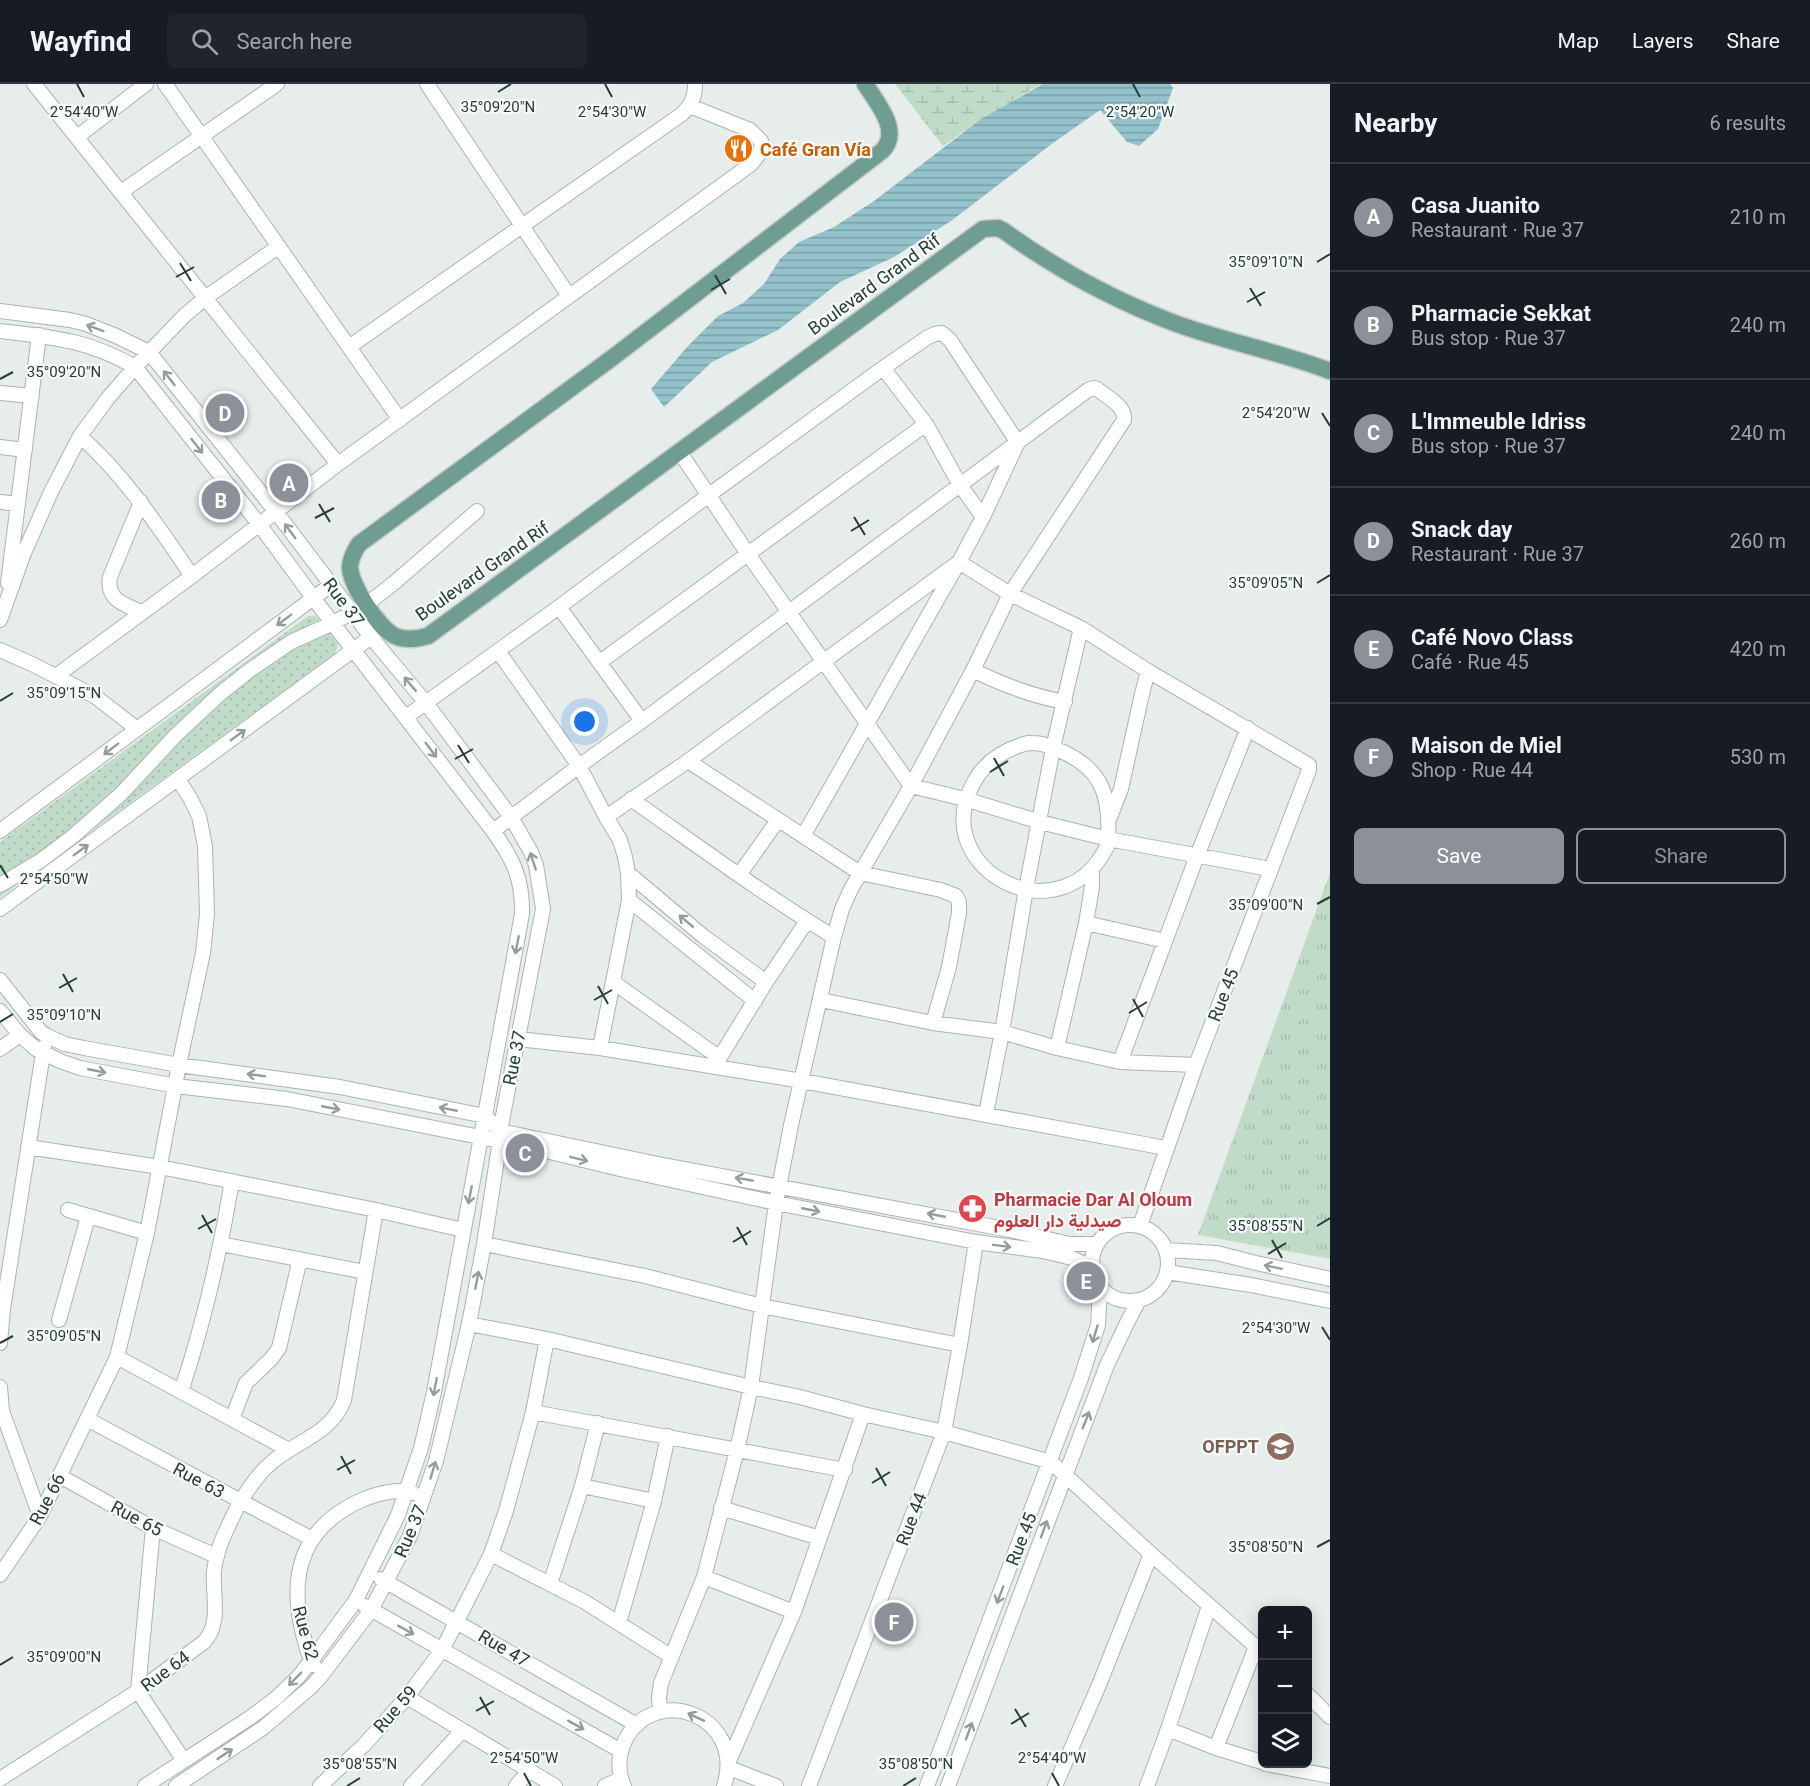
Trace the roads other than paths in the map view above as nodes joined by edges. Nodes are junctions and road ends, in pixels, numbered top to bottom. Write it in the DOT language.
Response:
graph roads {
  1 [pos="34,84"];
  2 [pos="146,84"];
  3 [pos="165,84"];
  4 [pos="277,84"];
  5 [pos="427,84"];
  6 [pos="695,84"];
  7 [pos="866,84"];
  8 [pos="690,106"];
  9 [pos="77,137"];
  10 [pos="202,137"];
  11 [pos="121,192"];
  12 [pos="522,226"];
  13 [pos="278,247"];
  14 [pos="569,296"];
  15 [pos="206,298"];
  16 [pos="0,311"];
  17 [pos="0,331"];
  18 [pos="39,336"];
  19 [pos="349,347"];
  20 [pos="149,352"];
  21 [pos="135,367"];
  22 [pos="883,368"];
  23 [pos="1330,371"];
  24 [pos="0,393"];
  25 [pos="32,396"];
  26 [pos="400,420"];
  27 [pos="926,424"];
  28 [pos="80,436"];
  29 [pos="1017,443"];
  30 [pos="0,447"];
  31 [pos="25,450"];
  32 [pos="680,451"];
  33 [pos="338,464"];
  34 [pos="960,485"];
  35 [pos="709,495"];
  36 [pos="0,502"];
  37 [pos="141,502"];
  38 [pos="18,504"];
  39 [pos="477,511"];
  40 [pos="276,512"];
  41 [pos="983,517"];
  42 [pos="260,525"];
  43 [pos="748,554"];
  44 [pos="959,562"];
  45 [pos="192,576"];
  46 [pos="331,585"];
  47 [pos="1010,594"];
  48 [pos="314,598"];
  49 [pos="367,604"];
  50 [pos="559,607"];
  51 [pos="141,612"];
  52 [pos="789,612"];
  53 [pos="352,613"];
  54 [pos="2,615"];
  55 [pos="333,623"];
  56 [pos="1081,628"];
  57 [pos="370,637"];
  58 [pos="0,650"];
  59 [pos="353,650"];
  60 [pos="498,651"];
  61 [pos="600,662"];
  62 [pos="823,662"];
  63 [pos="973,670"];
  64 [pos="1148,671"];
  65 [pos="56,676"];
  66 [pos="1065,702"];
  67 [pos="426,703"];
  68 [pos="406,717"];
  69 [pos="642,722"];
  70 [pos="868,723"];
  71 [pos="1248,728"];
  72 [pos="137,729"];
  73 [pos="1053,748"];
  74 [pos="688,760"];
  75 [pos="579,766"];
  76 [pos="178,779"];
  77 [pos="911,786"];
  78 [pos="631,799"];
  79 [pos="965,800"];
  80 [pos="511,817"];
  81 [pos="1110,817"];
  82 [pos="606,818"];
  83 [pos="778,820"];
  84 [pos="1040,822"];
  85 [pos="0,831"];
  86 [pos="493,831"];
  87 [pos="803,836"];
  88 [pos="1108,839"];
  89 [pos="1197,856"];
  90 [pos="1270,869"];
  91 [pos="1092,870"];
  92 [pos="628,873"];
  93 [pos="860,873"];
  94 [pos="740,875"];
  95 [pos="0,885"];
  96 [pos="1026,889"];
  97 [pos="629,900"];
  98 [pos="0,909"];
  99 [pos="522,914"];
  100 [pos="542,918"];
  101 [pos="807,921"];
  102 [pos="1086,923"];
  103 [pos="703,936"];
  104 [pos="834,937"];
  105 [pos="1165,941"];
  106 [pos="692,950"];
  107 [pos="0,980"];
  108 [pos="613,982"];
  109 [pos="766,982"];
  110 [pos="821,1000"];
  111 [pos="755,1001"];
  112 [pos="0,1011"];
  113 [pos="933,1023"];
  114 [pos="1002,1032"];
  115 [pos="20,1035"];
  116 [pos="47,1036"];
  117 [pos="518,1039"];
  118 [pos="600,1048"];
  119 [pos="1057,1048"];
  120 [pos="0,1049"];
  121 [pos="42,1053"];
  122 [pos="1120,1062"];
  123 [pos="717,1063"];
  124 [pos="179,1065"];
  125 [pos="1196,1065"];
  126 [pos="802,1081"];
  127 [pos="176,1086"];
  128 [pos="986,1114"];
  129 [pos="485,1116"];
  130 [pos="500,1136"];
  131 [pos="481,1138"];
  132 [pos="28,1147"];
  133 [pos="1167,1148"];
  134 [pos="160,1167"];
  135 [pos="232,1181"];
  136 [pos="780,1186"];
  137 [pos="776,1203"];
  138 [pos="68,1210"];
  139 [pos="376,1210"];
  140 [pos="88,1217"];
  141 [pos="1140,1226"];
  142 [pos="463,1230"];
  143 [pos="147,1233"];
  144 [pos="976,1242"];
  145 [pos="221,1244"];
  146 [pos="484,1244"];
  147 [pos="1096,1244"];
  148 [pos="1166,1250"];
  149 [pos="300,1258"];
  150 [pos="1091,1267"];
  151 [pos="365,1272"];
  152 [pos="1167,1272"];
  153 [pos="1330,1279"];
  154 [pos="1100,1288"];
  155 [pos="1139,1300"];
  156 [pos="1330,1301"];
  157 [pos="762,1306"];
  158 [pos="59,1320"];
  159 [pos="469,1324"];
  160 [pos="0,1335"];
  161 [pos="547,1339"];
  162 [pos="0,1343"];
  163 [pos="960,1345"];
  164 [pos="117,1357"];
  165 [pos="0,1387"];
  166 [pos="751,1387"];
  167 [pos="181,1392"];
  168 [pos="1,1411"];
  169 [pos="533,1412"];
  170 [pos="863,1414"];
  171 [pos="87,1419"];
  172 [pos="232,1419"];
  173 [pos="598,1423"];
  174 [pos="944,1432"];
  175 [pos="668,1436"];
  176 [pos="287,1449"];
  177 [pos="737,1450"];
  178 [pos="1051,1462"];
  179 [pos="844,1470"];
  180 [pos="1065,1474"];
  181 [pos="60,1476"];
  182 [pos="582,1486"];
  183 [pos="408,1491"];
  184 [pos="425,1497"];
  185 [pos="654,1501"];
  186 [pos="241,1502"];
  187 [pos="722,1508"];
  188 [pos="40,1516"];
  189 [pos="153,1528"];
  190 [pos="820,1538"];
  191 [pos="312,1539"];
  192 [pos="491,1554"];
  193 [pos="1151,1554"];
  194 [pos="216,1556"];
  195 [pos="369,1573"];
  196 [pos="0,1575"];
  197 [pos="704,1577"];
  198 [pos="387,1582"];
  199 [pos="550,1584"];
  200 [pos="356,1599"];
  201 [pos="1209,1606"];
  202 [pos="371,1611"];
  203 [pos="794,1612"];
  204 [pos="457,1621"];
  205 [pos="619,1623"];
  206 [pos="1258,1648"];
  207 [pos="442,1650"];
  208 [pos="1258,1651"];
  209 [pos="672,1657"];
  210 [pos="311,1661"];
  211 [pos="321,1676"];
  212 [pos="138,1691"];
  213 [pos="407,1697"];
  214 [pos="1312,1699"];
  215 [pos="660,1712"];
  216 [pos="1330,1717"];
  217 [pos="637,1725"];
  218 [pos="1168,1729"];
  219 [pos="462,1731"];
  220 [pos="1216,1748"];
  221 [pos="621,1751"];
  222 [pos="184,1761"];
  223 [pos="1258,1761"];
  224 [pos="729,1765"];
  225 [pos="1288,1768"];
  226 [pos="529,1771"];
  227 [pos="1330,1777"];
  228 [pos="0,1779"];
  229 [pos="623,1783"];
  230 [pos="145,1786"];
  231 [pos="176,1786"];
  232 [pos="320,1786"];
  233 [pos="411,1786"];
  234 [pos="516,1786"];
  235 [pos="555,1786"];
  236 [pos="605,1786"];
  237 [pos="724,1786"];
  238 [pos="776,1786"];
  239 [pos="809,1786"];
  240 [pos="927,1786"];
  241 [pos="948,1786"];
  242 [pos="1055,1786"];
  243 [pos="1147,1786"];
  244 [pos="1328,1786"];
  1 -- 9 [label="street"];
  2 -- 9 [label="street"];
  3 -- 10 [label="street"];
  4 -- 10 [label="street"];
  5 -- 12 [label="street"];
  6 -- 8 [label="street"];
  7 -- 49 [label="main road, Boulevard Grand Rif"];
  8 -- 12 [label="street"];
  8 -- 14 [label="street"];
  9 -- 11 [label="street"];
  10 -- 11 [label="street"];
  10 -- 13 [label="street"];
  11 -- 15 [label="street"];
  12 -- 14 [label="street"];
  12 -- 19 [label="street"];
  13 -- 15 [label="street"];
  13 -- 19 [label="street"];
  14 -- 26 [label="street"];
  15 -- 20 [label="street"];
  15 -- 33 [label="street"];
  20 -- 16 [label="street, one-way"];
  17 -- 18 [label="street"];
  18 -- 21 [label="street"];
  18 -- 25 [label="street"];
  19 -- 26 [label="street"];
  20 -- 21 [label="street"];
  40 -- 20 [label="street, Rue 37, one-way"];
  21 -- 28 [label="street"];
  21 -- 42 [label="street, Rue 37, one-way"];
  22 -- 27 [label="street"];
  22 -- 29 [label="street"];
  22 -- 35 [label="street"];
  23 -- 32 [label="main road, Boulevard Grand Rif"];
  24 -- 25 [label="street"];
  25 -- 31 [label="street"];
  26 -- 33 [label="street"];
  27 -- 34 [label="street"];
  27 -- 43 [label="street"];
  28 -- 37 [label="street"];
  28 -- 54 [label="street"];
  29 -- 34 [label="street"];
  29 -- 41 [label="street"];
  29 -- 47 [label="street"];
  30 -- 31 [label="street"];
  31 -- 38 [label="street"];
  32 -- 35 [label="street"];
  32 -- 49 [label="main road, Boulevard Grand Rif"];
  33 -- 40 [label="street"];
  34 -- 41 [label="street"];
  34 -- 52 [label="street"];
  35 -- 43 [label="street"];
  35 -- 50 [label="street"];
  36 -- 38 [label="street"];
  37 -- 45 [label="street"];
  37 -- 51 [label="street"];
  38 -- 54 [label="street"];
  39 -- 49 [label="street"];
  40 -- 42 [label="street"];
  46 -- 40 [label="street, Rue 37, one-way"];
  41 -- 44 [label="street"];
  42 -- 45 [label="street"];
  42 -- 48 [label="street, Rue 37"];
  43 -- 52 [label="street"];
  43 -- 61 [label="street"];
  44 -- 47 [label="street"];
  44 -- 62 [label="street"];
  44 -- 70 [label="street"];
  45 -- 51 [label="street"];
  46 -- 48 [label="street"];
  46 -- 53 [label="street, Rue 37"];
  47 -- 56 [label="street"];
  47 -- 63 [label="street"];
  48 -- 55 [label="street, Rue 37"];
  48 -- 72 [label="street, one-way"];
  49 -- 53 [label="street"];
  50 -- 60 [label="street"];
  50 -- 61 [label="street"];
  51 -- 65 [label="street"];
  52 -- 62 [label="street"];
  52 -- 69 [label="street"];
  53 -- 55 [label="street"];
  53 -- 57 [label="street, Rue 37"];
  55 -- 59 [label="street, Rue 37"];
  55 -- 95 [label="street"];
  56 -- 64 [label="street"];
  56 -- 66 [label="street"];
  57 -- 59 [label="street"];
  67 -- 57 [label="street, Rue 37, one-way"];
  58 -- 65 [label="street"];
  59 -- 68 [label="street, Rue 37"];
  76 -- 59 [label="street, one-way"];
  60 -- 67 [label="street"];
  60 -- 75 [label="street"];
  61 -- 69 [label="street"];
  62 -- 70 [label="street"];
  62 -- 74 [label="street"];
  63 -- 66 [label="street"];
  63 -- 77 [label="street"];
  64 -- 71 [label="street"];
  64 -- 81 [label="street"];
  65 -- 72 [label="street"];
  66 -- 73 [label="street"];
  67 -- 68 [label="street"];
  67 -- 80 [label="street, Rue 37"];
  68 -- 86 [label="street, Rue 37, one-way"];
  69 -- 75 [label="street"];
  70 -- 77 [label="street"];
  70 -- 87 [label="street"];
  71 -- 89 [label="street"];
  71 -- 90 [label="street, Rue 45"];
  72 -- 85 [label="street, one-way"];
  73 -- 79 [label="street"];
  73 -- 81 [label="street"];
  73 -- 84 [label="street"];
  74 -- 78 [label="street"];
  74 -- 83 [label="street"];
  75 -- 80 [label="street"];
  75 -- 82 [label="street"];
  98 -- 76 [label="street, one-way"];
  76 -- 124 [label="street, Rue 66"];
  77 -- 79 [label="street"];
  77 -- 93 [label="street"];
  78 -- 82 [label="street"];
  78 -- 94 [label="street"];
  79 -- 84 [label="street"];
  79 -- 96 [label="street"];
  80 -- 86 [label="street"];
  100 -- 80 [label="street, Rue 37, one-way"];
  81 -- 88 [label="street"];
  82 -- 92 [label="street"];
  83 -- 87 [label="street"];
  83 -- 94 [label="street"];
  84 -- 88 [label="street"];
  84 -- 96 [label="street"];
  86 -- 99 [label="street, Rue 37"];
  87 -- 93 [label="street"];
  88 -- 89 [label="street"];
  88 -- 91 [label="street"];
  89 -- 90 [label="street"];
  89 -- 105 [label="street"];
  90 -- 125 [label="street, Rue 45"];
  91 -- 96 [label="street"];
  91 -- 102 [label="street"];
  92 -- 97 [label="street"];
  103 -- 92 [label="street, one-way"];
  93 -- 104 [label="street"];
  93 -- 113 [label="street"];
  94 -- 101 [label="street"];
  96 -- 114 [label="street"];
  97 -- 106 [label="street"];
  97 -- 108 [label="street"];
  99 -- 100 [label="street"];
  99 -- 129 [label="street, Rue 37, one-way"];
  100 -- 117 [label="street, Rue 37"];
  101 -- 104 [label="street"];
  101 -- 109 [label="street"];
  102 -- 105 [label="street"];
  102 -- 119 [label="street"];
  103 -- 106 [label="street"];
  103 -- 109 [label="street"];
  104 -- 110 [label="street"];
  105 -- 122 [label="street"];
  106 -- 111 [label="street"];
  107 -- 116 [label="street"];
  108 -- 118 [label="street"];
  108 -- 123 [label="street"];
  109 -- 111 [label="street"];
  110 -- 113 [label="street"];
  110 -- 126 [label="street"];
  111 -- 123 [label="street"];
  112 -- 115 [label="street"];
  113 -- 114 [label="street"];
  114 -- 119 [label="street"];
  114 -- 128 [label="street"];
  115 -- 120 [label="street"];
  115 -- 121 [label="street"];
  116 -- 121 [label="street"];
  116 -- 124 [label="street"];
  117 -- 118 [label="street"];
  117 -- 130 [label="street, Rue 37"];
  118 -- 123 [label="street"];
  119 -- 122 [label="street"];
  121 -- 127 [label="street, one-way"];
  121 -- 132 [label="street"];
  122 -- 125 [label="street"];
  123 -- 126 [label="street"];
  124 -- 127 [label="street, Rue 66"];
  129 -- 124 [label="street, one-way"];
  125 -- 133 [label="street, Rue 45"];
  126 -- 128 [label="street"];
  126 -- 136 [label="street"];
  127 -- 131 [label="street, one-way"];
  127 -- 134 [label="street, Rue 66"];
  128 -- 133 [label="street"];
  129 -- 130 [label="street"];
  129 -- 131 [label="street, Rue 37"];
  130 -- 131 [label="street"];
  136 -- 130 [label="street, one-way"];
  130 -- 137 [label="street, one-way"];
  130 -- 146 [label="street, Rue 37"];
  131 -- 142 [label="street, Rue 37, one-way"];
  132 -- 134 [label="street"];
  132 -- 160 [label="street"];
  133 -- 141 [label="street, Rue 45"];
  134 -- 135 [label="street"];
  134 -- 143 [label="street, Rue 66"];
  135 -- 139 [label="street"];
  135 -- 145 [label="street"];
  136 -- 137 [label="street"];
  147 -- 136 [label="street, one-way"];
  137 -- 144 [label="street, one-way"];
  137 -- 157 [label="street"];
  138 -- 140 [label="street"];
  139 -- 142 [label="street"];
  139 -- 151 [label="street, Rue 64"];
  140 -- 143 [label="street"];
  140 -- 158 [label="street"];
  141 -- 147 [label="street"];
  141 -- 148 [label="street"];
  142 -- 183 [label="street, Rue 37, one-way"];
  143 -- 164 [label="street, Rue 66"];
  144 -- 150 [label="street, one-way"];
  144 -- 163 [label="street, Rue 44"];
  145 -- 149 [label="street"];
  145 -- 167 [label="street"];
  146 -- 157 [label="street"];
  159 -- 146 [label="street, Rue 37, one-way"];
  147 -- 150 [label="street"];
  148 -- 152 [label="street"];
  153 -- 148 [label="street, one-way"];
  149 -- 151 [label="street"];
  149 -- 172 [label="street"];
  150 -- 154 [label="street"];
  151 -- 176 [label="street, Rue 64"];
  152 -- 155 [label="street"];
  152 -- 156 [label="street"];
  154 -- 155 [label="street"];
  154 -- 178 [label="street, Rue 45, one-way"];
  180 -- 155 [label="street, Rue 45, one-way"];
  157 -- 163 [label="street"];
  157 -- 166 [label="street"];
  159 -- 161 [label="street"];
  184 -- 159 [label="street, Rue 37, one-way"];
  160 -- 162 [label="street"];
  161 -- 166 [label="street"];
  161 -- 169 [label="street, Rue 59"];
  163 -- 174 [label="street, Rue 44"];
  164 -- 167 [label="street"];
  164 -- 171 [label="street, Rue 66"];
  165 -- 168 [label="street"];
  166 -- 170 [label="street"];
  166 -- 177 [label="street"];
  167 -- 172 [label="street"];
  168 -- 188 [label="street"];
  169 -- 173 [label="street"];
  169 -- 192 [label="street, Rue 59"];
  170 -- 174 [label="street"];
  170 -- 179 [label="street"];
  171 -- 181 [label="street, Rue 66"];
  171 -- 186 [label="street, Rue 63"];
  172 -- 176 [label="street"];
  173 -- 175 [label="street"];
  173 -- 182 [label="street"];
  174 -- 178 [label="street"];
  174 -- 239 [label="street, Rue 44"];
  175 -- 177 [label="street"];
  175 -- 185 [label="street"];
  176 -- 186 [label="street, Rue 64"];
  177 -- 179 [label="street"];
  177 -- 187 [label="street"];
  178 -- 180 [label="street"];
  178 -- 240 [label="street, Rue 45, one-way"];
  179 -- 190 [label="street"];
  180 -- 193 [label="street"];
  241 -- 180 [label="street, Rue 45, one-way"];
  181 -- 188 [label="street, Rue 66"];
  181 -- 189 [label="street, Rue 65"];
  182 -- 185 [label="street"];
  182 -- 199 [label="street"];
  183 -- 184 [label="street, Rue 62"];
  183 -- 191 [label="street, Rue 62"];
  183 -- 195 [label="street, Rue 37"];
  184 -- 198 [label="street, Rue 37"];
  185 -- 205 [label="street"];
  186 -- 191 [label="street, Rue 63"];
  186 -- 194 [label="street, Rue 64"];
  187 -- 190 [label="street"];
  187 -- 197 [label="street"];
  188 -- 196 [label="street, Rue 66"];
  189 -- 194 [label="street, Rue 65"];
  189 -- 212 [label="street"];
  190 -- 203 [label="street"];
  191 -- 210 [label="street, Rue 62"];
  192 -- 199 [label="street"];
  192 -- 204 [label="street, Rue 59"];
  193 -- 201 [label="street"];
  193 -- 242 [label="street"];
  194 -- 212 [label="street, Rue 64"];
  195 -- 198 [label="street, Rue 47"];
  195 -- 200 [label="street, Rue 37"];
  197 -- 203 [label="street"];
  197 -- 209 [label="street"];
  198 -- 202 [label="street, Rue 37"];
  198 -- 204 [label="street, Rue 47"];
  199 -- 205 [label="street"];
  200 -- 202 [label="street, Rue 47"];
  200 -- 210 [label="street, Rue 37"];
  201 -- 206 [label="street"];
  201 -- 218 [label="street"];
  202 -- 207 [label="street, Rue 47, one-way"];
  202 -- 211 [label="street, Rue 37"];
  203 -- 224 [label="street"];
  204 -- 207 [label="street, Rue 59"];
  204 -- 217 [label="street, Rue 47"];
  205 -- 209 [label="street"];
  207 -- 213 [label="street, Rue 59"];
  207 -- 221 [label="street, Rue 47, one-way"];
  208 -- 220 [label="street"];
  209 -- 215 [label="street"];
  210 -- 211 [label="street, Rue 62"];
  210 -- 222 [label="street, Rue 37, one-way"];
  231 -- 211 [label="street, Rue 37, one-way"];
  212 -- 222 [label="street"];
  212 -- 228 [label="street, Rue 64"];
  213 -- 219 [label="street"];
  213 -- 232 [label="street, Rue 59"];
  214 -- 216 [label="street"];
  215 -- 217 [label="street"];
  224 -- 215 [label="street, one-way"];
  217 -- 221 [label="street"];
  218 -- 220 [label="street"];
  218 -- 243 [label="street"];
  219 -- 226 [label="street"];
  219 -- 233 [label="street"];
  220 -- 223 [label="street"];
  221 -- 229 [label="street"];
  222 -- 230 [label="street, Rue 37"];
  224 -- 237 [label="street"];
  224 -- 238 [label="street"];
  225 -- 227 [label="street"];
  226 -- 234 [label="street"];
  226 -- 235 [label="street"];
  227 -- 244 [label="street"];
  229 -- 236 [label="street"];
}
